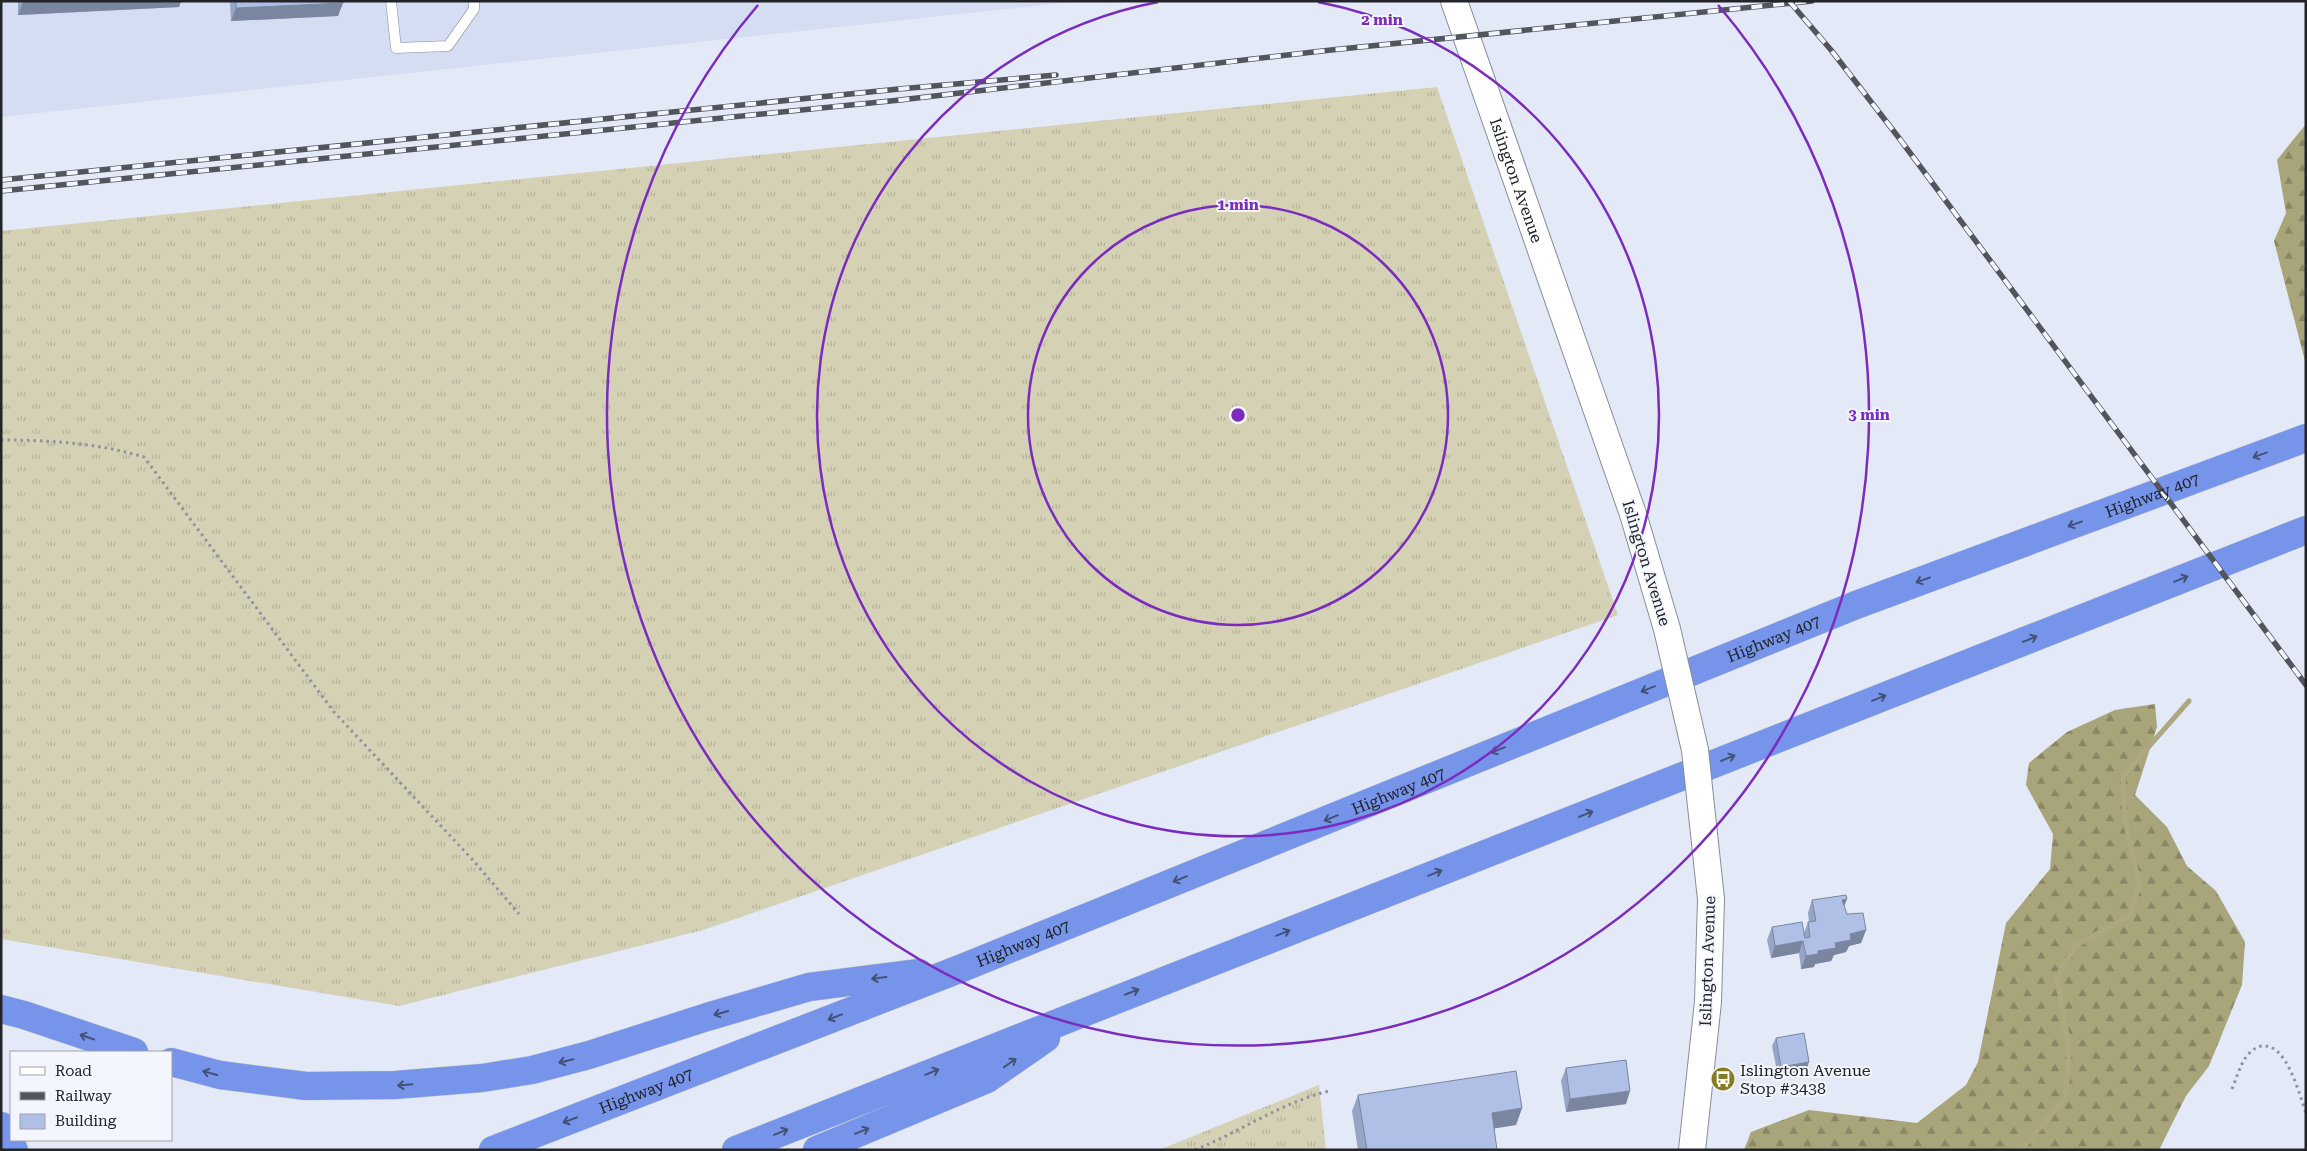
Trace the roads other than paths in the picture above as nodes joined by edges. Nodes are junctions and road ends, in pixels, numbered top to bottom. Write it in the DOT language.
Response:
graph roads {
  1 [pos="390,1"];
  2 [pos="474,1"];
  3 [pos="1454,1"];
  4 [pos="2306,438"];
  5 [pos="2306,530"];
  6 [pos="962,968"];
  7 [pos="1,1009"];
  8 [pos="1087,1010"];
  9 [pos="131,1051"];
  10 [pos="172,1062"];
  11 [pos="1,1126"];
  12 [pos="14,1150"];
  13 [pos="493,1150"];
  14 [pos="736,1150"];
  15 [pos="817,1150"];
  16 [pos="1692,1150"];
  1 -- 2 [label="lane"];
  3 -- 16 [label="main road, Islington Avenue, bridge"];
  4 -- 6 [label="highway, Highway 407, one-way"];
  8 -- 5 [label="highway, one-way"];
  6 -- 10 [label="highway, one-way"];
  6 -- 13 [label="highway, Highway 407, one-way"];
  9 -- 7 [label="highway, one-way"];
  14 -- 8 [label="highway, one-way"];
  15 -- 8 [label="highway, one-way"];
  11 -- 12 [label="highway"];
}
